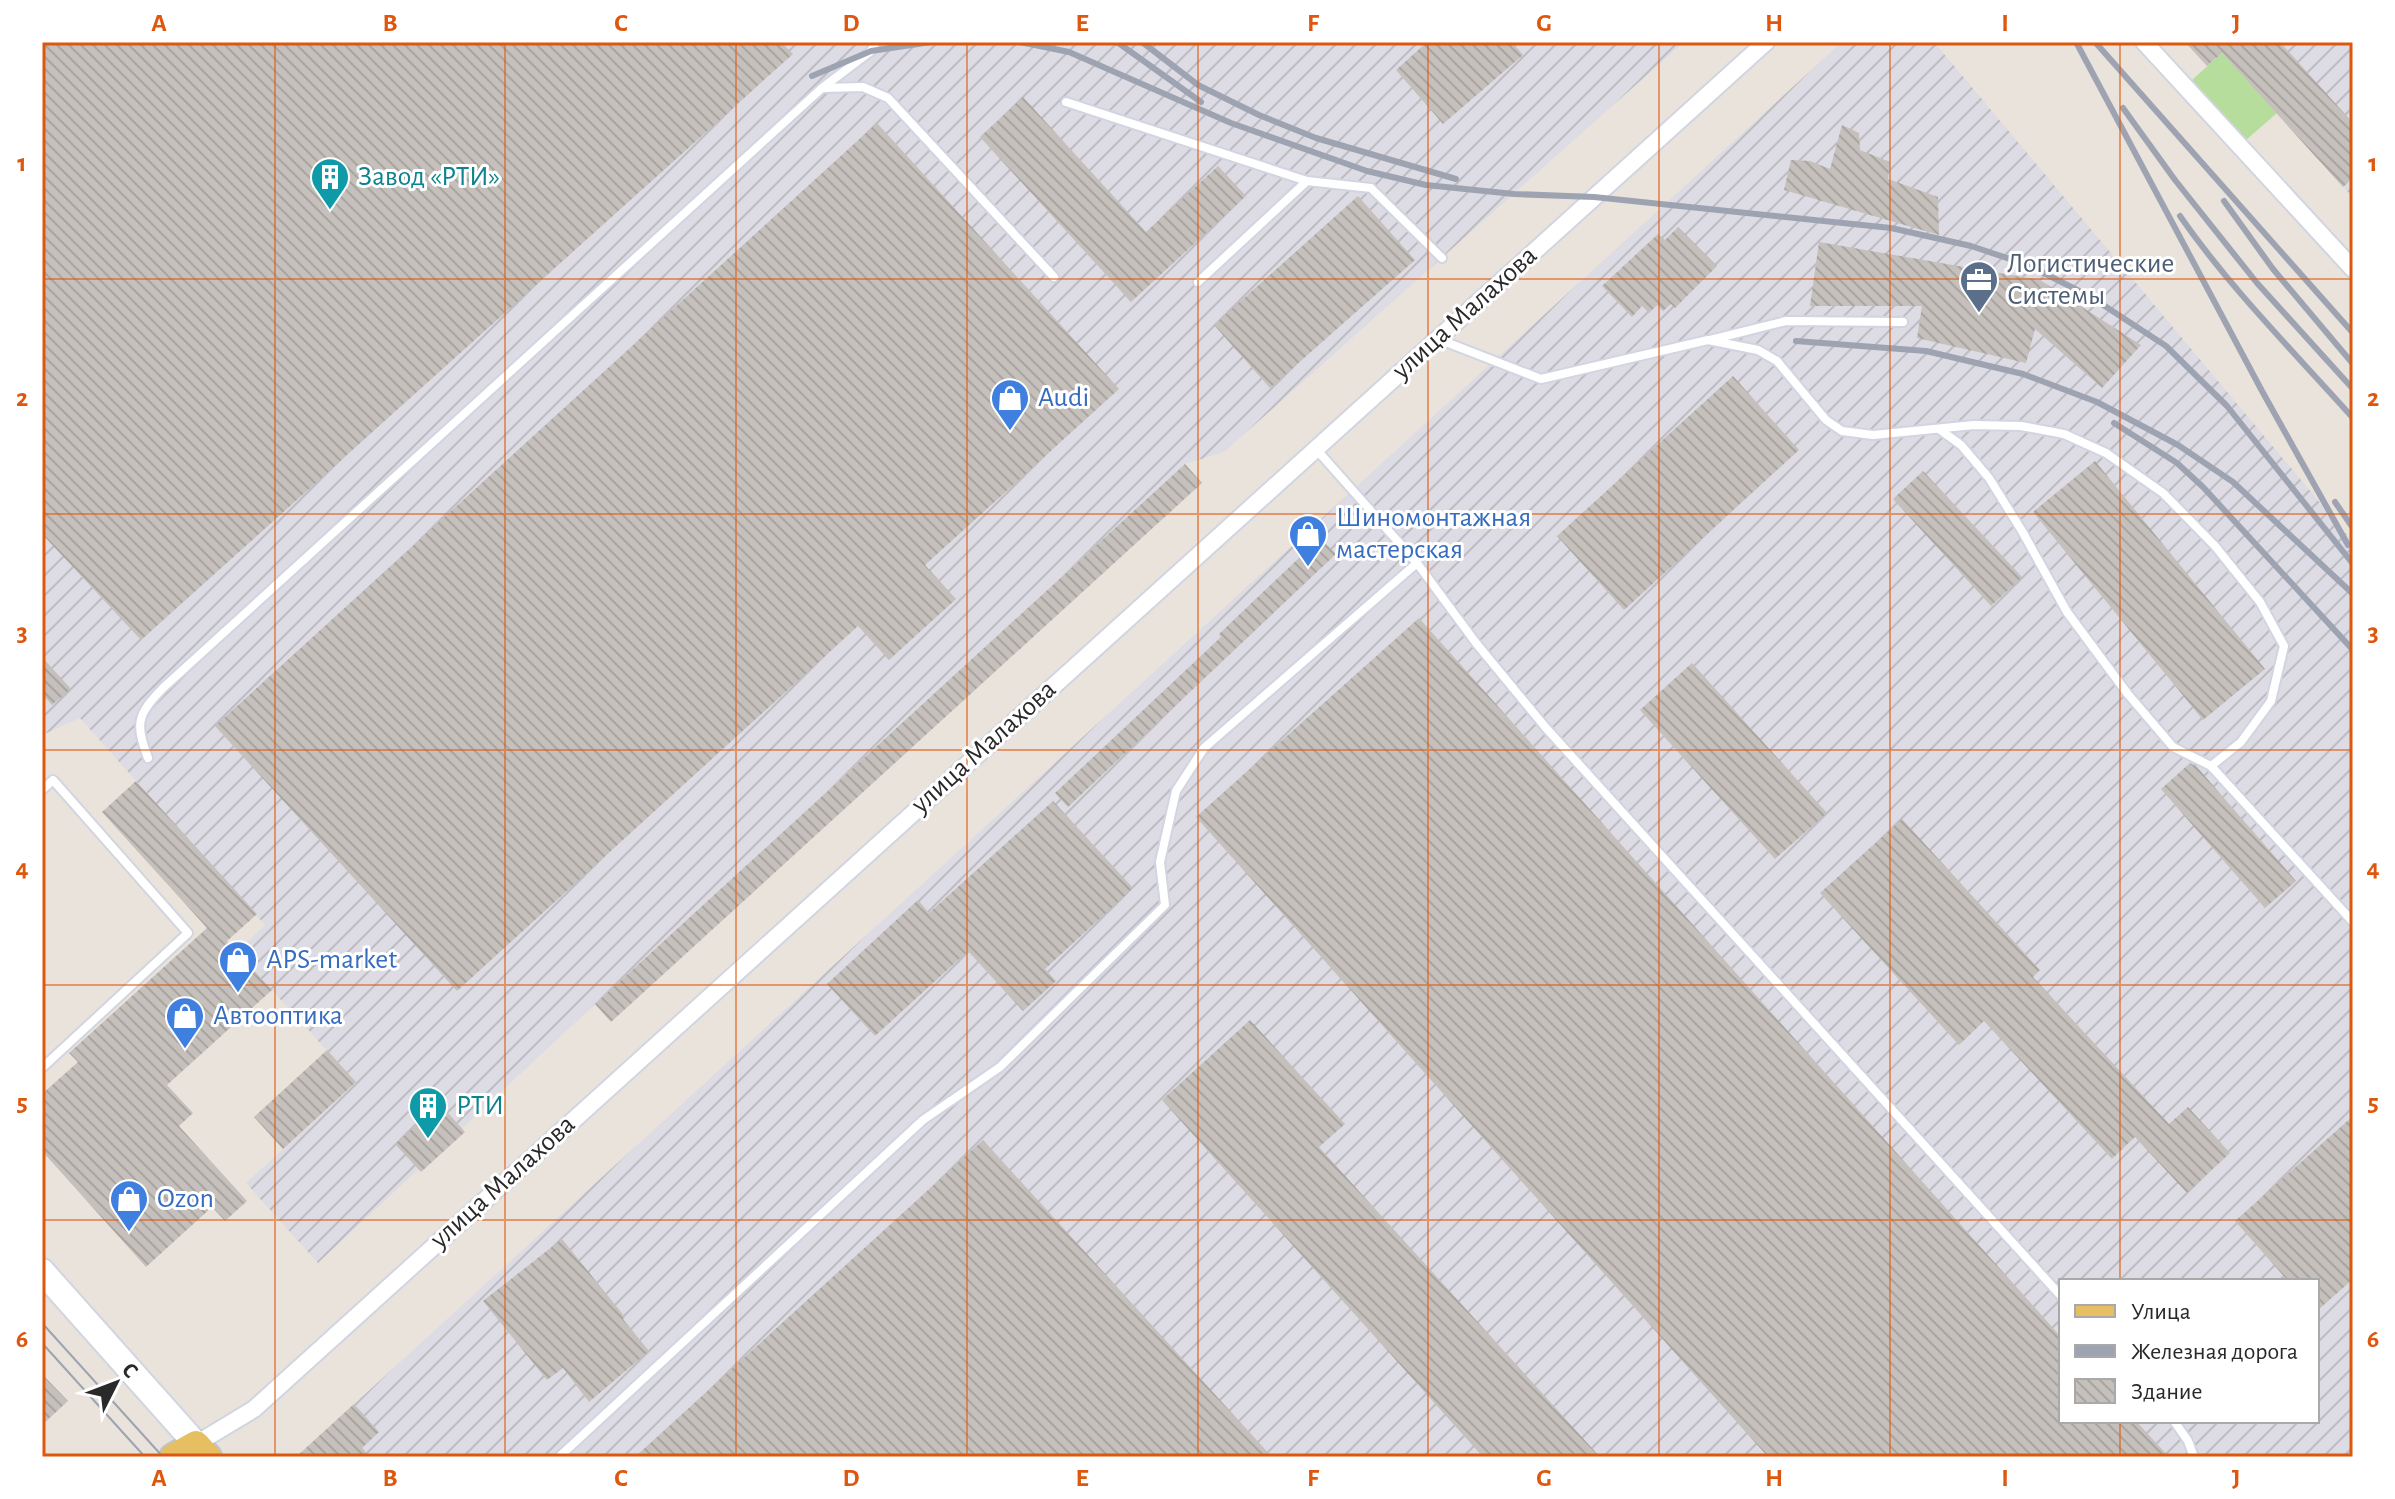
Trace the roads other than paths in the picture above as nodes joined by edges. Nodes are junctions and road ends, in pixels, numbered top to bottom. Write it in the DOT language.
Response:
graph roads {
  1 [pos="876,42"];
  2 [pos="1766,42"];
  3 [pos="2144,42"];
  4 [pos="822,88"];
  5 [pos="1066,102"];
  6 [pos="1307,181"];
  7 [pos="1442,258"];
  8 [pos="2353,269"];
  9 [pos="1054,277"];
  10 [pos="1198,282"];
  11 [pos="1903,322"];
  12 [pos="1437,338"];
  13 [pos="1708,340"];
  14 [pos="1938,429"];
  15 [pos="1316,448"];
  16 [pos="1417,563"];
  17 [pos="148,758"];
  18 [pos="2211,766"];
  19 [pos="42,790"];
  20 [pos="2353,922"];
  21 [pos="42,1068"];
  22 [pos="42,1271"];
  23 [pos="2059,1294"];
  24 [pos="2175,1423"];
  25 [pos="202,1450"];
  26 [pos="173,1457"];
  27 [pos="559,1457"];
  28 [pos="2194,1457"];
  1 -- 4 [label="lane"];
  2 -- 12 [label="street, улица Малахова"];
  3 -- 8 [label="street"];
  4 -- 9 [label="lane"];
  4 -- 17 [label="lane"];
  5 -- 6 [label="lane"];
  6 -- 7 [label="lane"];
  6 -- 10 [label="lane"];
  11 -- 13 [label="lane"];
  12 -- 13 [label="lane"];
  12 -- 15 [label="street, улица Малахова"];
  13 -- 14 [label="lane"];
  14 -- 18 [label="lane"];
  14 -- 18 [label="lane"];
  15 -- 16 [label="lane"];
  15 -- 25 [label="street, улица Малахова"];
  16 -- 23 [label="lane"];
  16 -- 27 [label="lane"];
  18 -- 20 [label="lane"];
  19 -- 21 [label="lane"];
  22 -- 25 [label="main road"];
  24 -- 28 [label="lane"];
  25 -- 26 [label="main road"];
}
